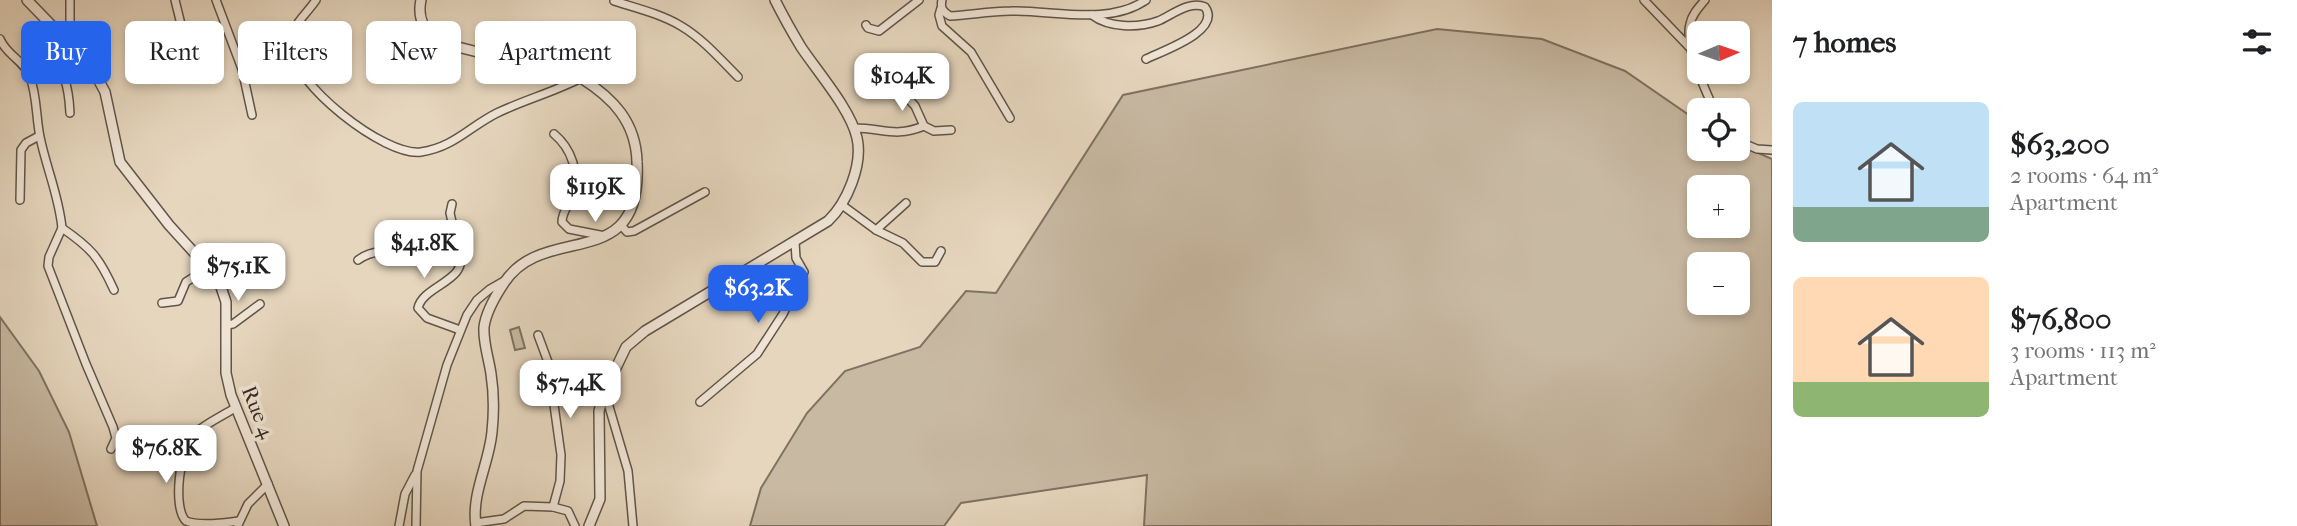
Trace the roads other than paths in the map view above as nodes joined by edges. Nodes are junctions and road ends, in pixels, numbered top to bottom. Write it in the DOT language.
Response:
graph roads {
  1 [pos="27,0"];
  2 [pos="69,0"];
  3 [pos="175,0"];
  4 [pos="216,0"];
  5 [pos="316,0"];
  6 [pos="421,0"];
  7 [pos="613,0"];
  8 [pos="775,0"];
  9 [pos="919,0"];
  10 [pos="1146,0"];
  11 [pos="1644,0"];
  12 [pos="1705,0"];
  13 [pos="941,4"];
  14 [pos="1092,15"];
  15 [pos="48,21"];
  16 [pos="70,21"];
  17 [pos="180,21"];
  18 [pos="1691,21"];
  19 [pos="866,24"];
  20 [pos="0,38"];
  21 [pos="1687,46"];
  22 [pos="475,51"];
  23 [pos="1146,59"];
  24 [pos="21,63"];
  25 [pos="738,77"];
  26 [pos="32,84"];
  27 [pos="66,84"];
  28 [pos="102,84"];
  29 [pos="567,84"];
  30 [pos="589,84"];
  31 [pos="898,88"];
  32 [pos="70,113"];
  33 [pos="253,115"];
  34 [pos="1010,118"];
  35 [pos="924,126"];
  36 [pos="854,128"];
  37 [pos="951,130"];
  38 [pos="554,134"];
  39 [pos="40,136"];
  40 [pos="1750,146"];
  41 [pos="1772,150"];
  42 [pos="705,192"];
  43 [pos="20,200"];
  44 [pos="906,203"];
  45 [pos="452,204"];
  46 [pos="842,205"];
  47 [pos="621,225"];
  48 [pos="62,228"];
  49 [pos="876,230"];
  50 [pos="605,236"];
  51 [pos="795,242"];
  52 [pos="941,250"];
  53 [pos="459,252"];
  54 [pos="358,260"];
  55 [pos="208,268"];
  56 [pos="505,281"];
  57 [pos="114,290"];
  58 [pos="162,303"];
  59 [pos="260,304"];
  60 [pos="226,325"];
  61 [pos="460,330"];
  62 [pos="538,335"];
  63 [pos="604,393"];
  64 [pos="701,402"];
  65 [pos="235,408"];
  66 [pos="111,449"];
  67 [pos="418,471"];
  68 [pos="268,484"];
  69 [pos="553,507"];
  70 [pos="239,524"];
  71 [pos="475,524"];
  72 [pos="284,526"];
  73 [pos="399,526"];
  74 [pos="416,526"];
  75 [pos="575,526"];
  76 [pos="589,526"];
  77 [pos="632,526"];
  1 -- 15 [label="street, Rue 4"];
  2 -- 16 [label="street"];
  3 -- 17 [label="street"];
  4 -- 33 [label="street"];
  5 -- 29 [label="street"];
  6 -- 22 [label="street"];
  7 -- 25 [label="street"];
  8 -- 36 [label="street"];
  9 -- 19 [label="street"];
  10 -- 14 [label="street"];
  11 -- 21 [label="street"];
  12 -- 18 [label="street"];
  13 -- 14 [label="street"];
  13 -- 34 [label="street"];
  14 -- 23 [label="street"];
  20 -- 24 [label="street"];
  26 -- 39 [label="street"];
  27 -- 32 [label="street"];
  28 -- 55 [label="street, Rue 4"];
  30 -- 47 [label="street"];
  31 -- 35 [label="street"];
  35 -- 36 [label="street"];
  35 -- 37 [label="street"];
  36 -- 46 [label="street"];
  38 -- 50 [label="street"];
  39 -- 43 [label="street"];
  39 -- 48 [label="street"];
  40 -- 41 [label="street"];
  42 -- 47 [label="street"];
  44 -- 49 [label="street"];
  45 -- 53 [label="street"];
  46 -- 49 [label="street"];
  46 -- 51 [label="street"];
  47 -- 50 [label="street"];
  48 -- 57 [label="street"];
  48 -- 66 [label="street"];
  49 -- 52 [label="street"];
  50 -- 56 [label="street"];
  51 -- 63 [label="street"];
  51 -- 64 [label="street"];
  53 -- 54 [label="street"];
  53 -- 61 [label="street"];
  55 -- 58 [label="street"];
  55 -- 60 [label="street, Rue 4"];
  56 -- 61 [label="street"];
  56 -- 71 [label="street"];
  59 -- 60 [label="street"];
  60 -- 65 [label="street, Rue 4"];
  61 -- 67 [label="street"];
  62 -- 69 [label="street"];
  63 -- 76 [label="street"];
  63 -- 77 [label="street"];
  65 -- 68 [label="street, Rue 4"];
  65 -- 70 [label="street"];
  67 -- 73 [label="street"];
  67 -- 74 [label="street"];
  68 -- 70 [label="street"];
  68 -- 72 [label="street, Rue 4"];
  69 -- 71 [label="street"];
  69 -- 75 [label="street"];
}
